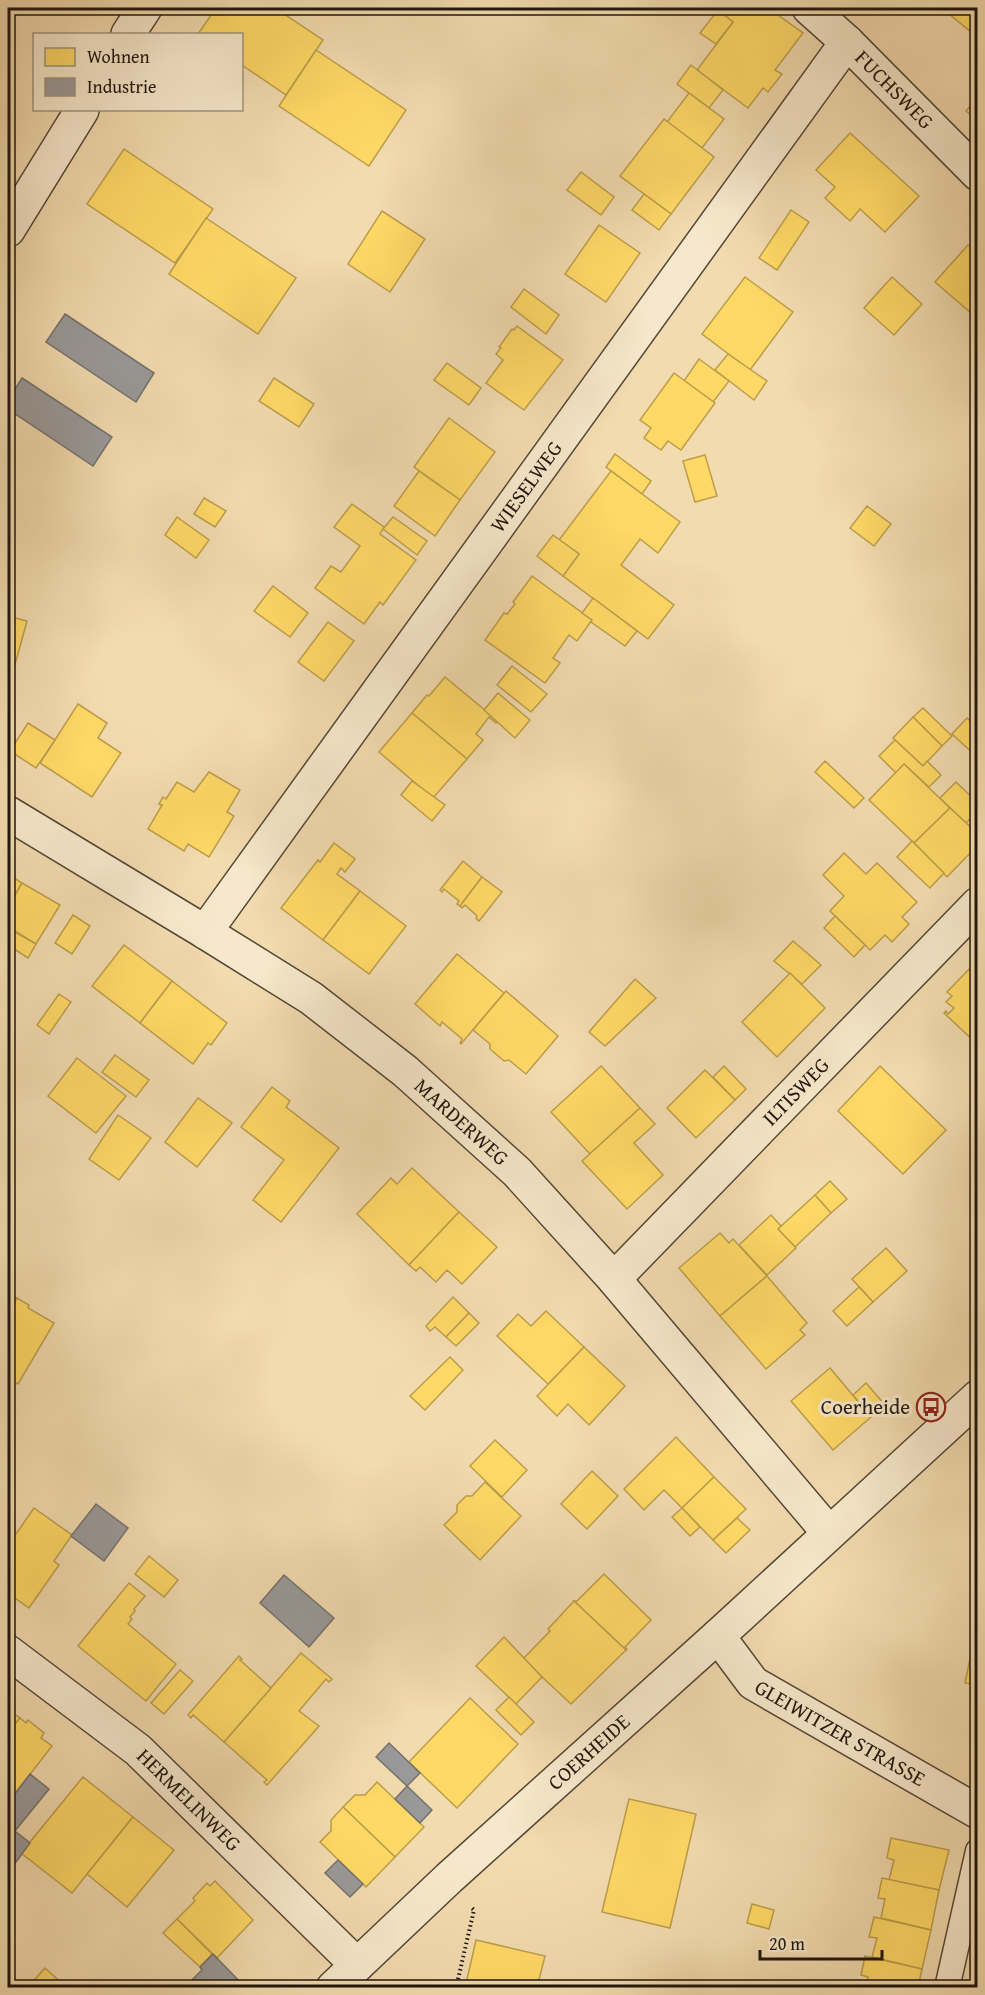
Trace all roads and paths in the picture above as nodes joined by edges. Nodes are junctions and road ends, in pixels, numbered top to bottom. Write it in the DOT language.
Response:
graph roads {
  1 [pos="145,8"];
  2 [pos="809,8"];
  3 [pos="129,33"];
  4 [pos="847,42"];
  5 [pos="81,111"];
  6 [pos="978,174"];
  7 [pos="8,230"];
  8 [pos="8,813"];
  9 [pos="978,904"];
  10 [pos="205,932"];
  11 [pos="614,1279"];
  12 [pos="978,1397"];
  13 [pos="829,1533"];
  14 [pos="718,1636"];
  15 [pos="8,1652"];
  16 [pos="978,1812"];
  17 [pos="978,1851"];
  18 [pos="449,1878"];
  19 [pos="357,1965"];
  20 [pos="333,1988"];
  21 [pos="456,1988"];
  22 [pos="947,1988"];
  1 -- 3 [label="street"];
  2 -- 4 [label="street, FUCHSWEG"];
  4 -- 6 [label="street, FUCHSWEG"];
  4 -- 10 [label="street, WIESELWEG"];
  5 -- 7 [label="street"];
  8 -- 10 [label="street, MARDERWEG"];
  9 -- 11 [label="street, ILTISWEG"];
  10 -- 11 [label="street, MARDERWEG"];
  11 -- 13 [label="street, MARDERWEG"];
  12 -- 13 [label="street, COERHEIDE"];
  13 -- 14 [label="street, COERHEIDE"];
  14 -- 16 [label="street, GLEIWITZER STRASSE"];
  14 -- 18 [label="street, COERHEIDE"];
  15 -- 19 [label="street, HERMELINWEG"];
  17 -- 22 [label="lane"];
  18 -- 19 [label="street, COERHEIDE"];
  18 -- 21 [label="path"];
  19 -- 20 [label="street, COERHEIDE"];
}
